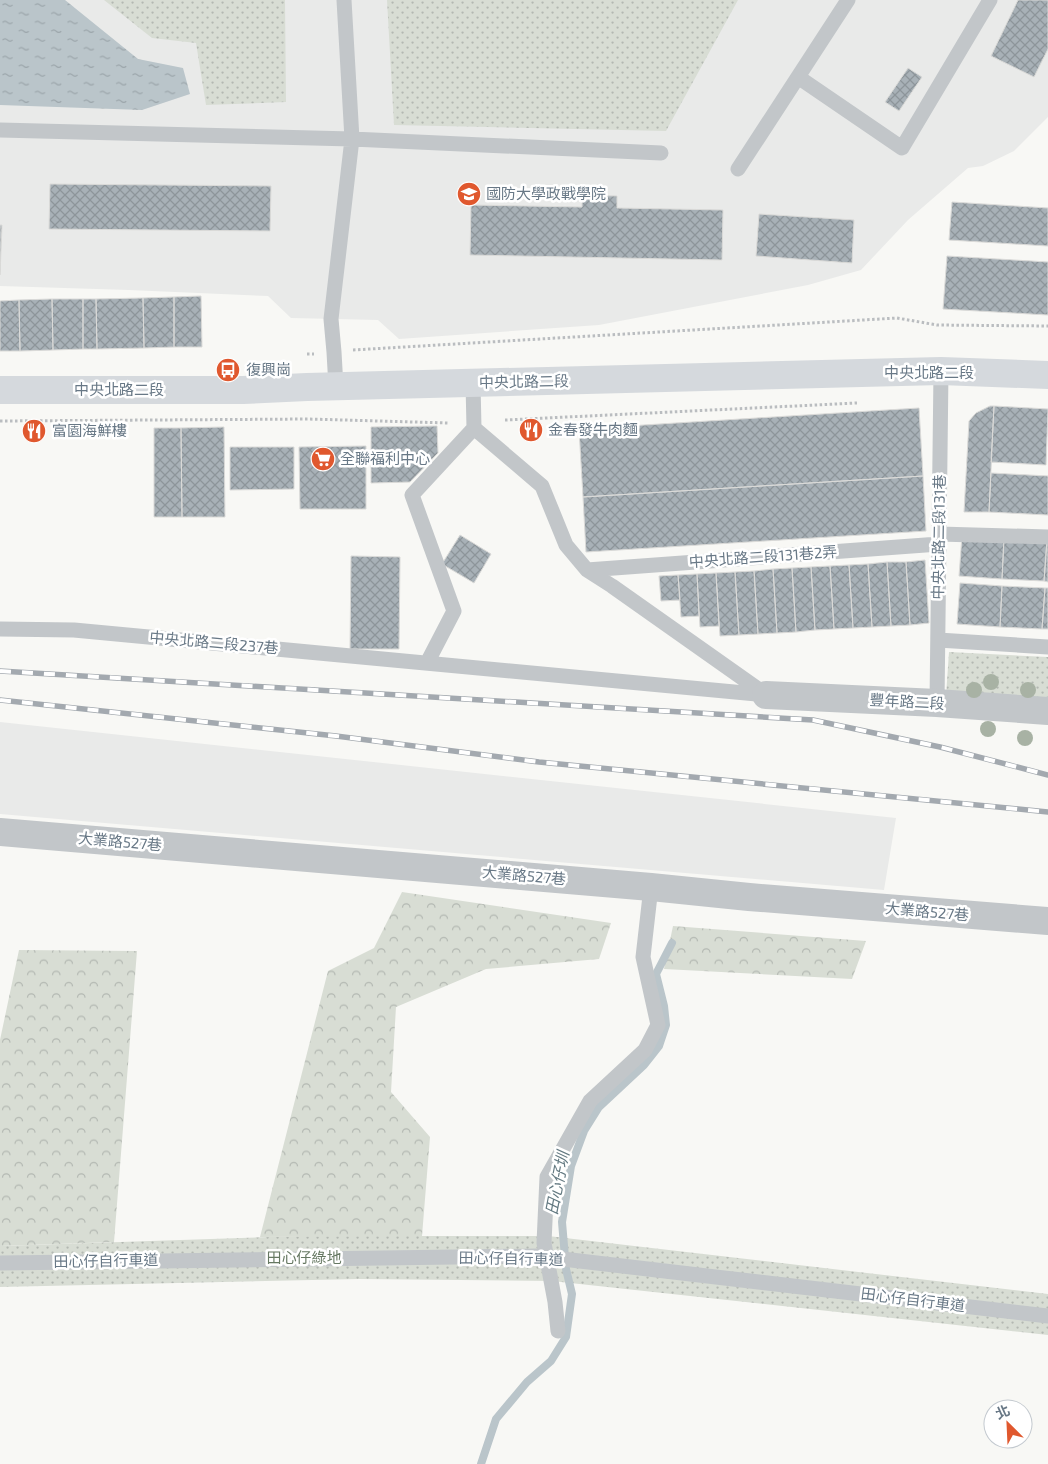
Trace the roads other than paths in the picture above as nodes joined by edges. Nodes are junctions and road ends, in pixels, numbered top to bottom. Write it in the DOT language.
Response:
graph roads {
  1 [pos="344,0"];
  2 [pos="848,0"];
  3 [pos="990,0"];
  4 [pos="798,78"];
  5 [pos="0,130"];
  6 [pos="352,139"];
  7 [pos="661,153"];
  8 [pos="738,169"];
  9 [pos="941,372"];
  10 [pos="1048,375"];
  11 [pos="473,383"];
  12 [pos="336,387"];
  13 [pos="0,390"];
  14 [pos="474,428"];
  15 [pos="1048,537"];
  16 [pos="939,539"];
  17 [pos="587,570"];
  18 [pos="0,629"];
  19 [pos="938,640"];
  20 [pos="1048,646"];
  21 [pos="427,663"];
  22 [pos="766,695"];
  23 [pos="937,703"];
  24 [pos="1048,710"];
  25 [pos="0,832"];
  26 [pos="650,887"];
  27 [pos="1048,921"];
  28 [pos="546,1257"];
  29 [pos="0,1263"];
  30 [pos="1048,1316"];
  31 [pos="558,1331"];
  1 -- 6 [label="lane"];
  2 -- 4 [label="lane"];
  3 -- 4 [label="lane"];
  4 -- 8 [label="lane"];
  5 -- 6 [label="lane"];
  6 -- 7 [label="lane"];
  6 -- 12 [label="lane"];
  9 -- 10 [label="street, 中央北路二段"];
  9 -- 11 [label="street, 中央北路二段"];
  9 -- 16 [label="lane, 中央北路二段131巷"];
  11 -- 12 [label="street, 中央北路二段"];
  11 -- 14 [label="lane"];
  12 -- 13 [label="street, 中央北路二段"];
  14 -- 17 [label="lane"];
  14 -- 21 [label="lane"];
  15 -- 16 [label="lane, 中央北路二段131巷2弄"];
  16 -- 17 [label="lane, 中央北路二段131巷2弄"];
  16 -- 19 [label="lane, 中央北路二段131巷"];
  17 -- 22 [label="lane"];
  18 -- 21 [label="lane, 中央北路二段237巷"];
  19 -- 20 [label="lane"];
  19 -- 23 [label="lane, 中央北路二段131巷"];
  21 -- 22 [label="lane, 中央北路二段237巷"];
  22 -- 23 [label="street, 豐年路二段"];
  23 -- 24 [label="street, 豐年路二段"];
  25 -- 26 [label="street, 大業路527巷"];
  26 -- 27 [label="street, 大業路527巷"];
  26 -- 28 [label="lane"];
  28 -- 29 [label="lane, 田心仔自行車道"];
  28 -- 30 [label="lane, 田心仔自行車道"];
  28 -- 31 [label="lane"];
}
